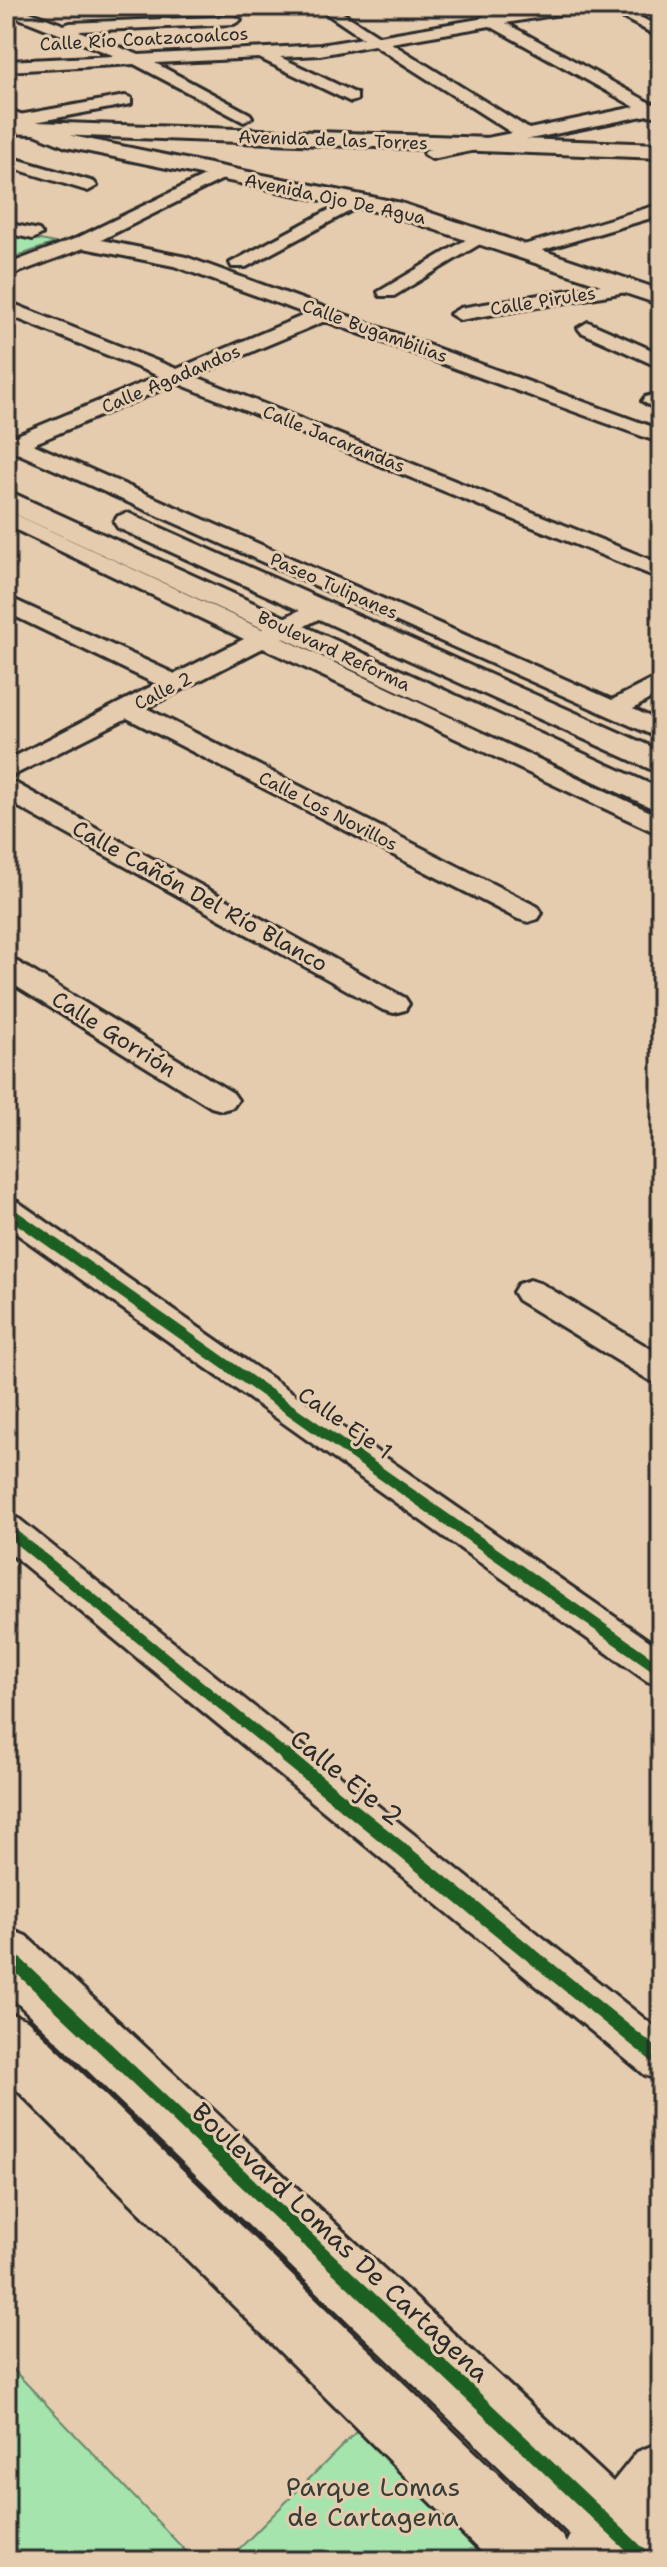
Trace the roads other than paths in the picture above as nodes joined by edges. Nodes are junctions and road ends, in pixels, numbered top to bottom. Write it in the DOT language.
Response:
graph roads {
  1 [pos="322,6"];
  2 [pos="464,6"];
  3 [pos="583,6"];
  4 [pos="608,6"];
  5 [pos="6,8"];
  6 [pos="234,20"];
  7 [pos="493,22"];
  8 [pos="59,28"];
  9 [pos="19,29"];
  10 [pos="661,34"];
  11 [pos="379,42"];
  12 [pos="263,54"];
  13 [pos="134,58"];
  14 [pos="6,66"];
  15 [pos="351,97"];
  16 [pos="125,101"];
  17 [pos="657,110"];
  18 [pos="244,117"];
  19 [pos="14,125"];
  20 [pos="526,134"];
  21 [pos="66,141"];
  22 [pos="470,145"];
  23 [pos="661,151"];
  24 [pos="432,154"];
  25 [pos="6,161"];
  26 [pos="661,162"];
  27 [pos="219,174"];
  28 [pos="88,186"];
  29 [pos="357,200"];
  30 [pos="661,209"];
  31 [pos="6,228"];
  32 [pos="33,234"];
  33 [pos="479,237"];
  34 [pos="83,242"];
  35 [pos="523,251"];
  36 [pos="239,263"];
  37 [pos="6,271"];
  38 [pos="387,292"];
  39 [pos="649,292"];
  40 [pos="6,307"];
  41 [pos="327,313"];
  42 [pos="460,314"];
  43 [pos="588,328"];
  44 [pos="661,362"];
  45 [pos="179,376"];
  46 [pos="661,437"];
  47 [pos="9,450"];
  48 [pos="6,499"];
  49 [pos="6,517"];
  50 [pos="661,572"];
  51 [pos="6,603"];
  52 [pos="320,609"];
  53 [pos="275,633"];
  54 [pos="661,682"];
  55 [pos="177,684"];
  56 [pos="128,709"];
  57 [pos="613,710"];
  58 [pos="661,731"];
  59 [pos="6,740"];
  60 [pos="37,755"];
  61 [pos="661,764"];
  62 [pos="6,771"];
  63 [pos="6,789"];
  64 [pos="661,802"];
  65 [pos="661,827"];
  66 [pos="528,913"];
  67 [pos="6,967"];
  68 [pos="394,1004"];
  69 [pos="222,1100"];
  70 [pos="6,1210"];
  71 [pos="530,1292"];
  72 [pos="661,1371"];
  73 [pos="6,1529"];
  74 [pos="661,1670"];
  75 [pos="6,1954"];
  76 [pos="6,2039"];
  77 [pos="661,2060"];
  78 [pos="661,2476"];
  79 [pos="619,2551"];
  80 [pos="539,2561"];
  1 -- 11 [label="street"];
  2 -- 7 [label="street"];
  3 -- 7 [label="street, Calle Río Coatzacoalcos"];
  4 -- 10 [label="street"];
  5 -- 8 [label="street"];
  6 -- 8 [label="street"];
  7 -- 11 [label="street, Calle Río Coatzacoalcos"];
  7 -- 17 [label="street"];
  8 -- 9 [label="street"];
  8 -- 13 [label="street"];
  11 -- 12 [label="street, Calle Río Coatzacoalcos"];
  11 -- 20 [label="street"];
  12 -- 13 [label="street, Calle Río Coatzacoalcos"];
  12 -- 15 [label="street"];
  13 -- 14 [label="street, Calle Río Coatzacoalcos"];
  13 -- 18 [label="street"];
  16 -- 19 [label="street"];
  17 -- 20 [label="street"];
  19 -- 21 [label="main road, Avenida de las Torres"];
  19 -- 22 [label="main road, Avenida de las Torres"];
  20 -- 22 [label="street"];
  21 -- 24 [label="main road, Avenida de las Torres"];
  21 -- 27 [label="main road, Avenida Ojo De Agua"];
  22 -- 23 [label="main road, Avenida de las Torres"];
  22 -- 24 [label="street"];
  24 -- 26 [label="main road, Avenida de las Torres"];
  25 -- 28 [label="street"];
  27 -- 29 [label="main road, Avenida Ojo De Agua"];
  27 -- 34 [label="street"];
  29 -- 33 [label="main road, Avenida Ojo De Agua"];
  29 -- 36 [label="street"];
  30 -- 35 [label="street"];
  31 -- 32 [label="street"];
  33 -- 35 [label="main road, Avenida Ojo De Agua"];
  33 -- 38 [label="street"];
  34 -- 37 [label="street"];
  34 -- 41 [label="street, Calle Bugambilias"];
  35 -- 39 [label="main road, Avenida Ojo De Agua"];
  39 -- 42 [label="street, Calle Pirules"];
  40 -- 45 [label="street, Calle Jacarandas"];
  41 -- 45 [label="street, Calle Agadandos"];
  41 -- 46 [label="street, Calle Bugambilias"];
  43 -- 44 [label="street"];
  45 -- 47 [label="street, Calle Agadandos"];
  45 -- 50 [label="street, Calle Jacarandas"];
  47 -- 52 [label="main road, Boulevard Reforma"];
  47 -- 57 [label="street, Paseo Tulipanes"];
  48 -- 53 [label="main road, Boulevard Reforma"];
  49 -- 53 [label="street"];
  51 -- 55 [label="street"];
  52 -- 53 [label="street, Calle 2"];
  52 -- 61 [label="main road, Boulevard Reforma"];
  53 -- 55 [label="street, Calle 2"];
  53 -- 64 [label="main road, Boulevard Reforma"];
  53 -- 65 [label="street"];
  54 -- 57 [label="street"];
  55 -- 56 [label="street, Calle 2"];
  56 -- 60 [label="street, Calle 2"];
  56 -- 66 [label="street, Calle Los Novillos"];
  57 -- 58 [label="street, Paseo Tulipanes"];
  59 -- 60 [label="street"];
  60 -- 62 [label="street, Calle 2"];
  63 -- 68 [label="street, Calle Cañón Del Río Blanco"];
  67 -- 69 [label="street, Calle Gorrión"];
  70 -- 74 [label="street, Calle Eje 1"];
  71 -- 72 [label="street"];
  73 -- 77 [label="street, Calle Eje 2"];
  75 -- 79 [label="main road, Boulevard Lomas De Cartagena"];
  76 -- 80 [label="main road"];
  78 -- 79 [label="main road"];
}
